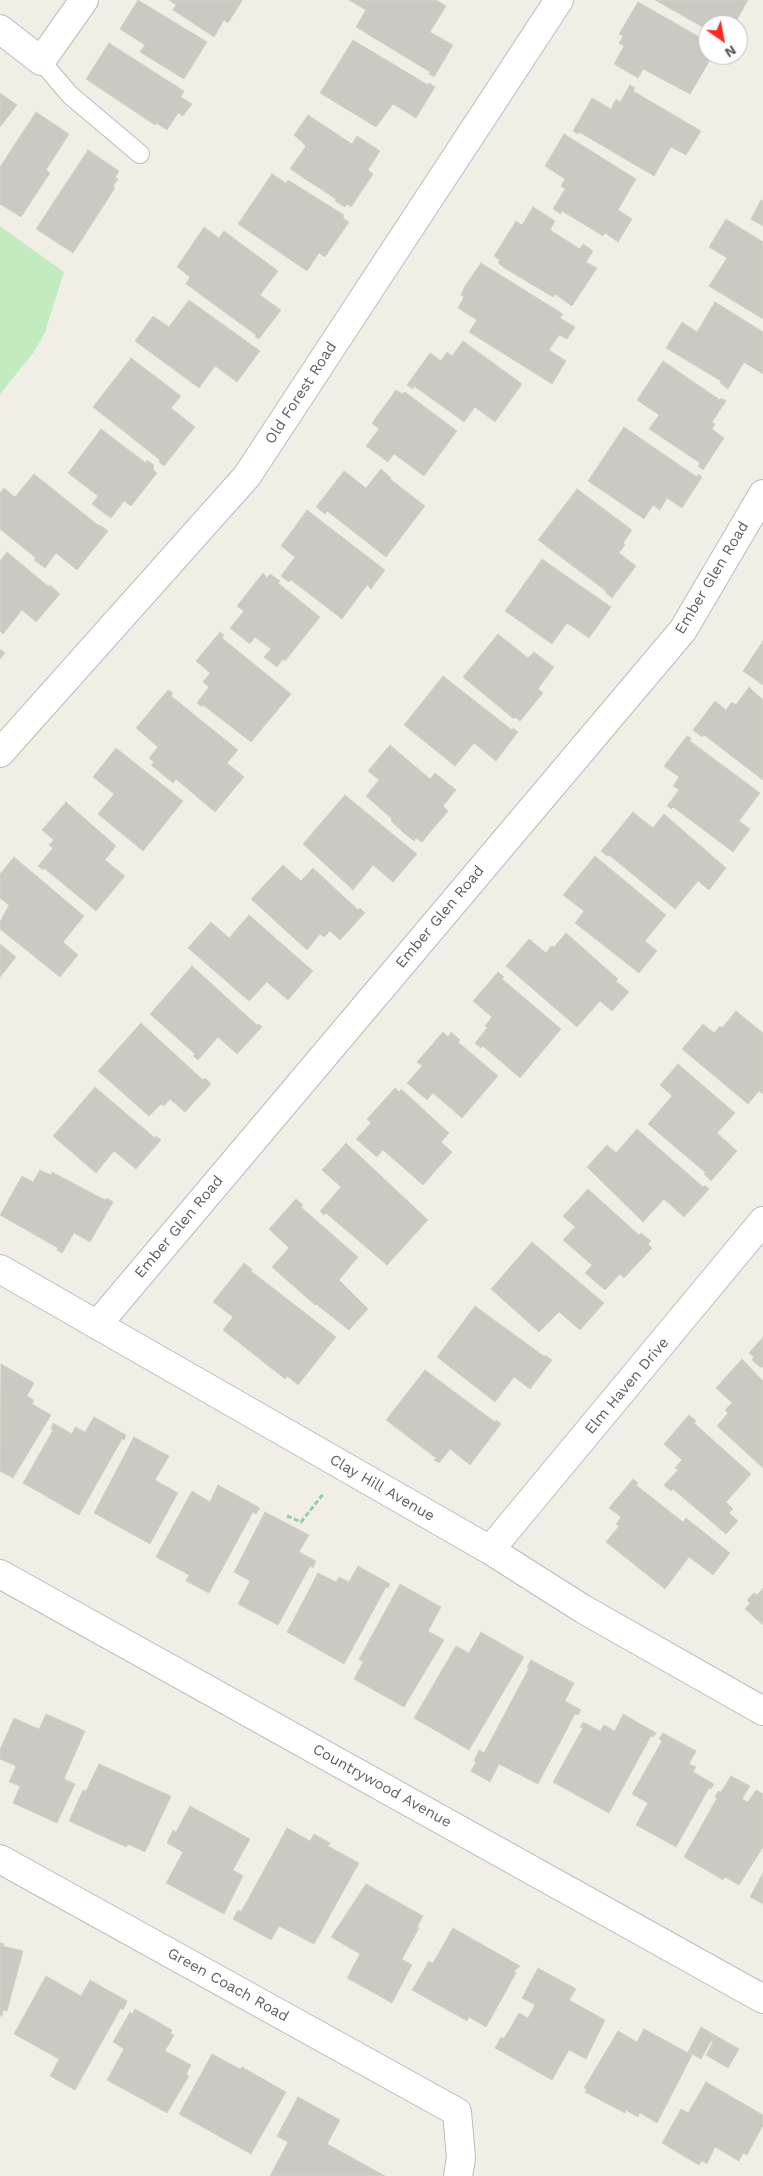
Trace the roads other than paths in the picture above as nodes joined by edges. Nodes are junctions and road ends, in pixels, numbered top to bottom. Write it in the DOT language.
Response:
graph roads {
  1 [pos="84,0"];
  2 [pos="560,0"];
  3 [pos="0,29"];
  4 [pos="41,61"];
  5 [pos="140,154"];
  6 [pos="763,494"];
  7 [pos="0,753"];
  8 [pos="763,1221"];
  9 [pos="0,1268"];
  10 [pos="96,1325"];
  11 [pos="490,1550"];
  12 [pos="0,1574"];
  13 [pos="763,1711"];
  14 [pos="0,1859"];
  15 [pos="763,1999"];
  16 [pos="458,2176"];
  1 -- 4 [label="street"];
  2 -- 7 [label="street, Old Forest Road"];
  3 -- 4 [label="street"];
  4 -- 5 [label="lane"];
  6 -- 10 [label="street, Ember Glen Road"];
  8 -- 11 [label="street, Elm Haven Drive"];
  9 -- 10 [label="street, Clay Hill Avenue"];
  10 -- 11 [label="street, Clay Hill Avenue"];
  11 -- 13 [label="street, Clay Hill Avenue"];
  12 -- 15 [label="street, Countrywood Avenue"];
  14 -- 16 [label="street, Green Coach Road"];
}
